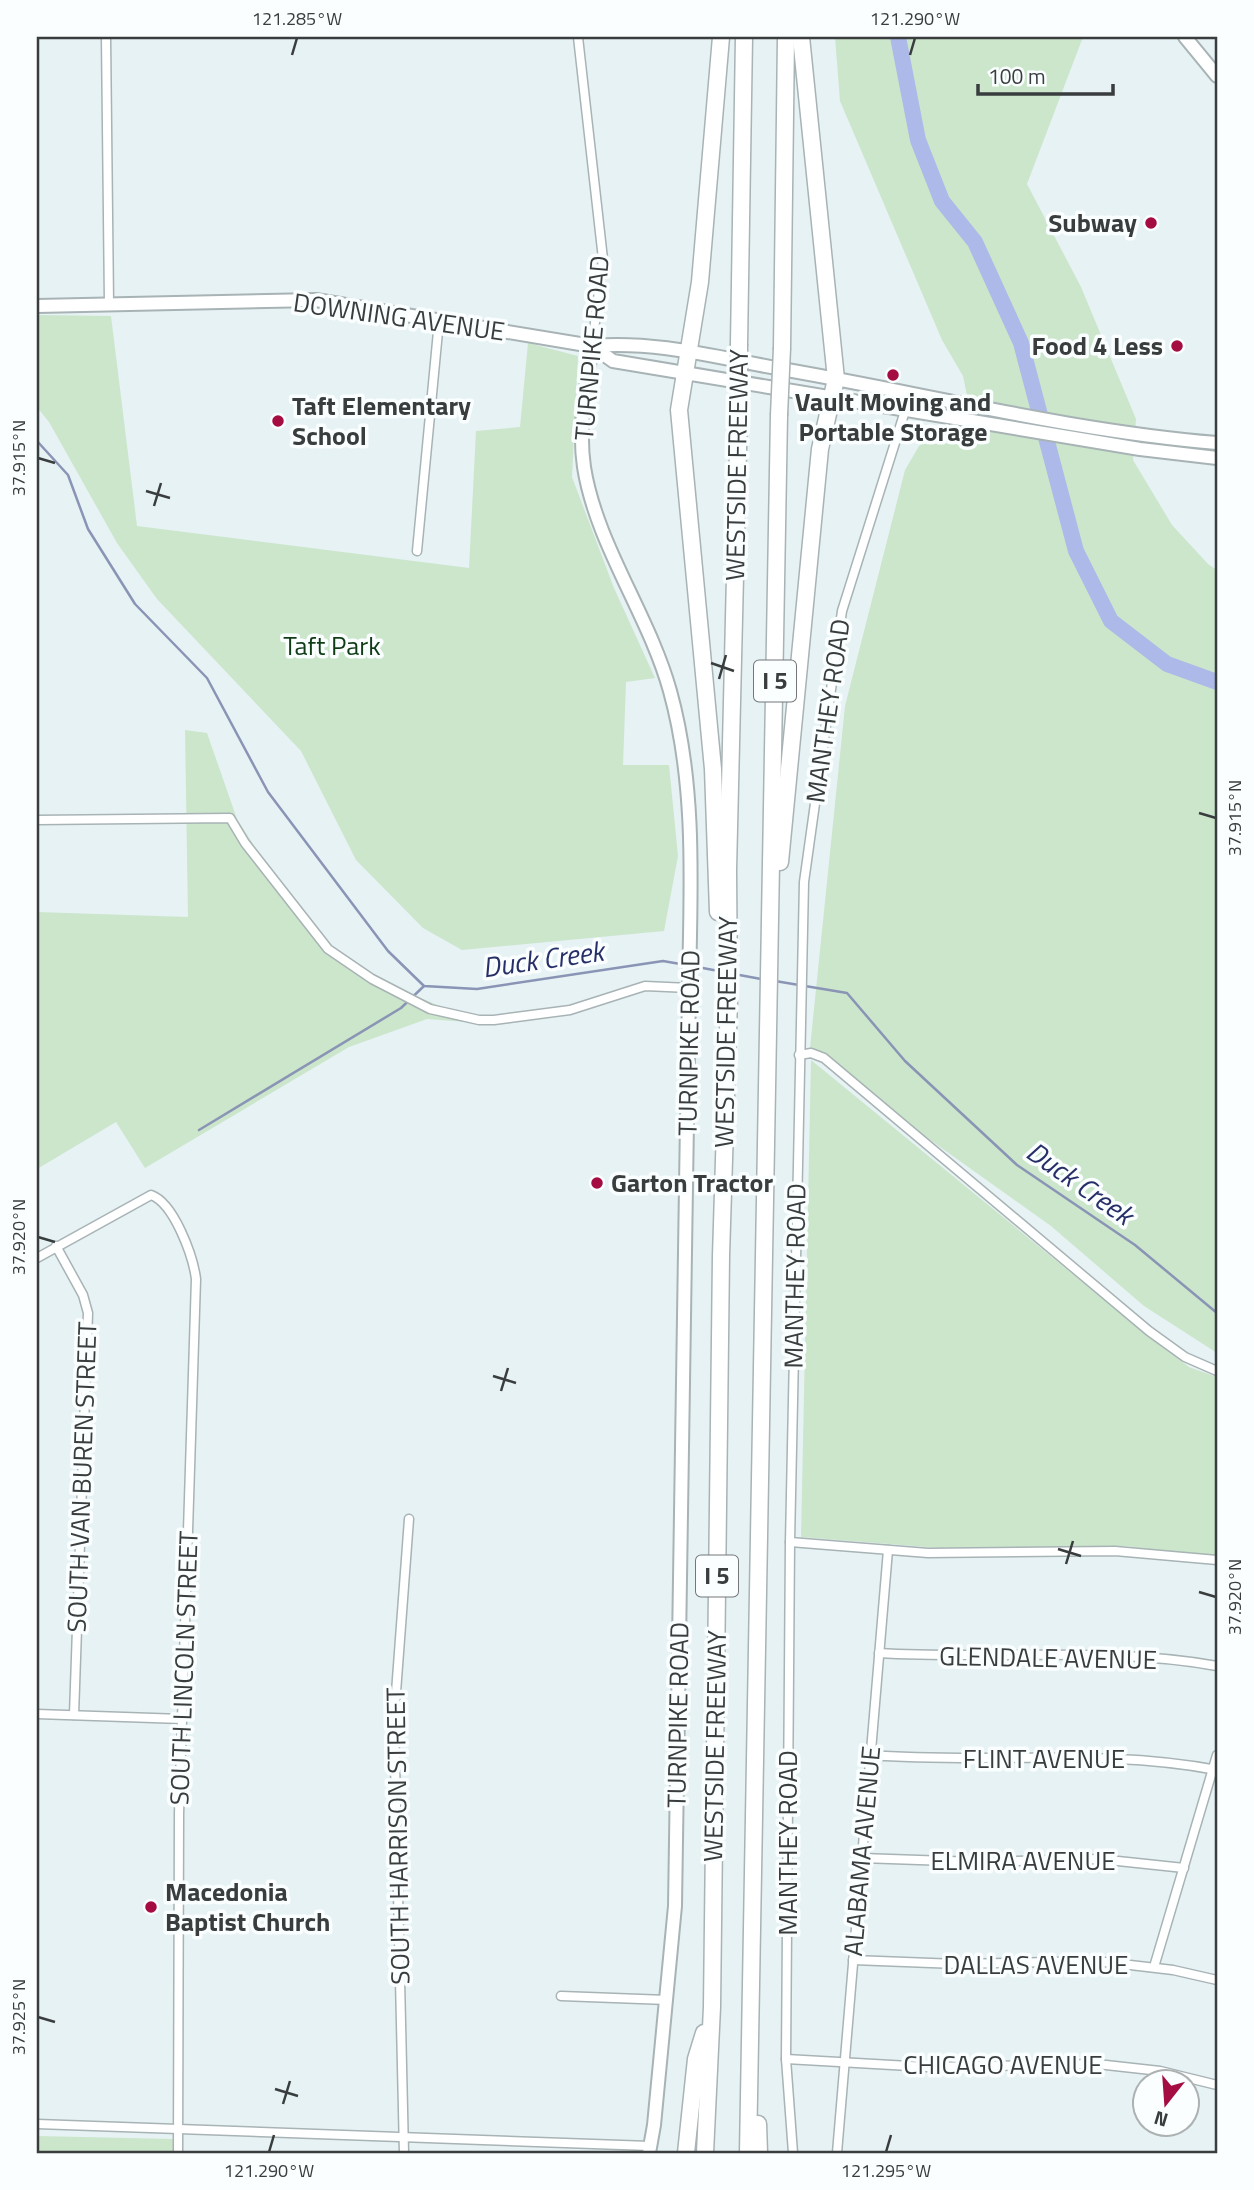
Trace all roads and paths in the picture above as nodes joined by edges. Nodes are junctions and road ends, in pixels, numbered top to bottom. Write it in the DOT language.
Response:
graph roads {
  1 [pos="106,37"];
  2 [pos="578,37"];
  3 [pos="721,37"];
  4 [pos="744,37"];
  5 [pos="786,37"];
  6 [pos="802,37"];
  7 [pos="1185,37"];
  8 [pos="1217,76"];
  9 [pos="109,304"];
  10 [pos="37,306"];
  11 [pos="439,321"];
  12 [pos="592,346"];
  13 [pos="689,352"];
  14 [pos="686,370"];
  15 [pos="836,379"];
  16 [pos="833,397"];
  17 [pos="976,408"];
  18 [pos="905,411"];
  19 [pos="1217,443"];
  20 [pos="1217,458"];
  21 [pos="417,551"];
  22 [pos="37,820"];
  23 [pos="770,900"];
  24 [pos="728,939"];
  25 [pos="689,986"];
  26 [pos="799,1055"];
  27 [pos="56,1247"];
  28 [pos="37,1258"];
  29 [pos="1217,1371"];
  30 [pos="409,1519"];
  31 [pos="790,1542"];
  32 [pos="888,1550"];
  33 [pos="1217,1560"];
  34 [pos="878,1653"];
  35 [pos="1217,1666"];
  36 [pos="37,1714"];
  37 [pos="74,1715"];
  38 [pos="181,1718"];
  39 [pos="870,1755"];
  40 [pos="1217,1755"];
  41 [pos="1215,1769"];
  42 [pos="862,1858"];
  43 [pos="1184,1868"];
  44 [pos="853,1960"];
  45 [pos="1154,1967"];
  46 [pos="1217,1980"];
  47 [pos="561,1996"];
  48 [pos="667,2000"];
  49 [pos="712,2007"];
  50 [pos="750,2012"];
  51 [pos="786,2059"];
  52 [pos="845,2062"];
  53 [pos="1217,2085"];
  54 [pos="37,2124"];
  55 [pos="178,2129"];
  56 [pos="403,2137"];
  57 [pos="649,2150"];
  58 [pos="178,2153"];
  59 [pos="404,2153"];
  60 [pos="686,2153"];
  61 [pos="705,2153"];
  62 [pos="748,2153"];
  63 [pos="759,2153"];
  64 [pos="793,2153"];
  65 [pos="837,2153"];
  1 -- 9 [label="street"];
  2 -- 12 [label="street, TURNPIKE ROAD"];
  3 -- 13 [label="highway"];
  4 -- 24 [label="highway, WESTSIDE FREEWAY / I 5, bridge"];
  5 -- 23 [label="highway, WESTSIDE FREEWAY / I 5, bridge"];
  6 -- 15 [label="highway"];
  7 -- 8 [label="street"];
  9 -- 10 [label="street, DOWNING AVENUE"];
  9 -- 11 [label="street, DOWNING AVENUE"];
  11 -- 12 [label="street, DOWNING AVENUE"];
  11 -- 21 [label="street"];
  12 -- 13 [label="street, DOWNING AVENUE"];
  12 -- 14 [label="street, DOWNING AVENUE"];
  12 -- 25 [label="street, TURNPIKE ROAD"];
  13 -- 14 [label="highway"];
  13 -- 15 [label="street, DOWNING AVENUE"];
  14 -- 16 [label="street, DOWNING AVENUE"];
  14 -- 24 [label="highway"];
  15 -- 16 [label="highway"];
  15 -- 17 [label="street, DOWNING AVENUE"];
  16 -- 18 [label="street, DOWNING AVENUE"];
  16 -- 23 [label="highway"];
  17 -- 18 [label="street"];
  17 -- 19 [label="street"];
  18 -- 20 [label="street"];
  18 -- 26 [label="street, MANTHEY ROAD"];
  22 -- 25 [label="street"];
  23 -- 50 [label="highway, WESTSIDE FREEWAY / I 5"];
  24 -- 49 [label="highway, WESTSIDE FREEWAY / I 5"];
  25 -- 48 [label="street, TURNPIKE ROAD"];
  26 -- 29 [label="street"];
  26 -- 31 [label="street, MANTHEY ROAD"];
  27 -- 28 [label="street"];
  27 -- 37 [label="street, SOUTH VAN BUREN STREET"];
  27 -- 38 [label="street, SOUTH LINCOLN STREET"];
  30 -- 56 [label="street, SOUTH HARRISON STREET"];
  31 -- 32 [label="street"];
  31 -- 51 [label="street, MANTHEY ROAD"];
  32 -- 33 [label="street"];
  32 -- 34 [label="street, ALABAMA AVENUE"];
  34 -- 35 [label="street, GLENDALE AVENUE"];
  34 -- 39 [label="street, ALABAMA AVENUE"];
  36 -- 37 [label="street"];
  37 -- 38 [label="street"];
  38 -- 55 [label="street, SOUTH LINCOLN STREET"];
  39 -- 41 [label="street, FLINT AVENUE"];
  39 -- 42 [label="street, ALABAMA AVENUE"];
  40 -- 41 [label="street"];
  41 -- 43 [label="street"];
  42 -- 43 [label="street, ELMIRA AVENUE"];
  42 -- 44 [label="street, ALABAMA AVENUE"];
  43 -- 45 [label="street"];
  44 -- 45 [label="street, DALLAS AVENUE"];
  44 -- 52 [label="street, ALABAMA AVENUE"];
  45 -- 46 [label="street, DALLAS AVENUE"];
  47 -- 48 [label="street"];
  48 -- 57 [label="street, TURNPIKE ROAD"];
  49 -- 60 [label="highway"];
  49 -- 61 [label="highway, WESTSIDE FREEWAY / I 5"];
  50 -- 62 [label="highway, WESTSIDE FREEWAY / I 5"];
  50 -- 63 [label="highway"];
  51 -- 52 [label="street, CHICAGO AVENUE"];
  51 -- 64 [label="street, MANTHEY ROAD"];
  52 -- 53 [label="street, CHICAGO AVENUE"];
  52 -- 65 [label="street, ALABAMA AVENUE"];
  54 -- 55 [label="street"];
  55 -- 56 [label="street"];
  55 -- 58 [label="street, SOUTH LINCOLN STREET"];
  56 -- 57 [label="street"];
  56 -- 59 [label="street, SOUTH HARRISON STREET"];
}
